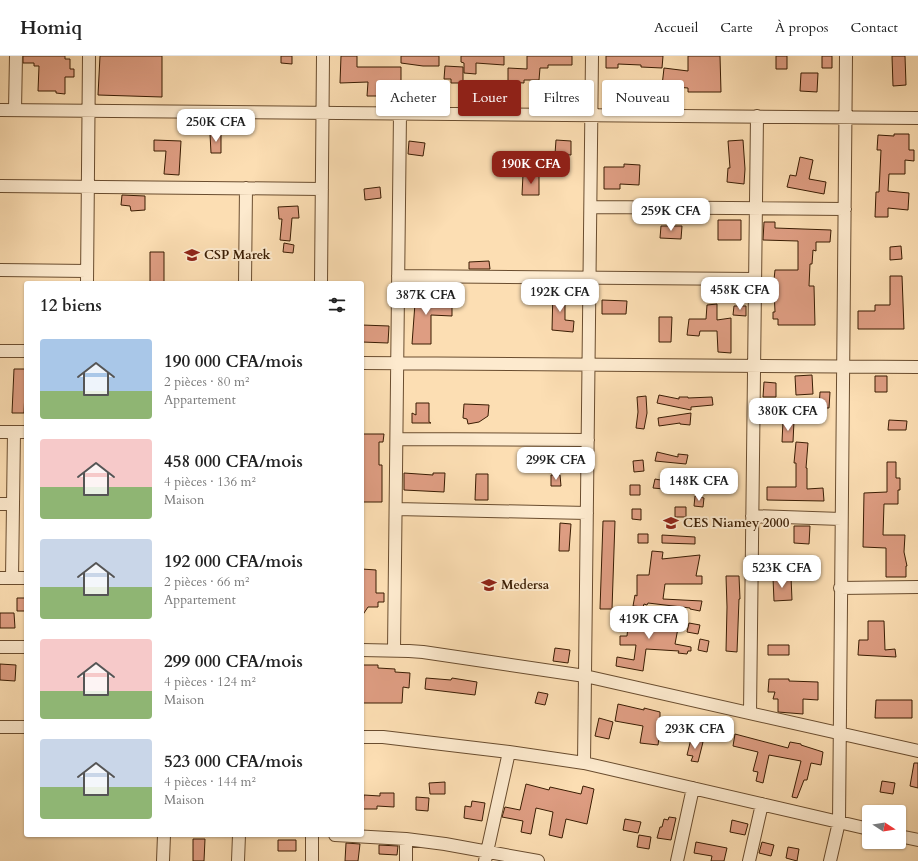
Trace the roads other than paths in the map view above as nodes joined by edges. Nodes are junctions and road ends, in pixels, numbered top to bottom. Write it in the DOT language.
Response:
graph roads {
  1 [pos="16,56"];
  2 [pos="89,56"];
  3 [pos="323,56"];
  4 [pos="592,56"];
  5 [pos="846,56"];
  6 [pos="592,80"];
  7 [pos="0,110"];
  8 [pos="15,110"];
  9 [pos="89,110"];
  10 [pos="323,113"];
  11 [pos="376,113"];
  12 [pos="450,114"];
  13 [pos="529,114"];
  14 [pos="594,115"];
  15 [pos="400,116"];
  16 [pos="592,116"];
  17 [pos="757,116"];
  18 [pos="846,117"];
  19 [pos="918,118"];
  20 [pos="0,186"];
  21 [pos="88,187"];
  22 [pos="246,188"];
  23 [pos="322,189"];
  24 [pos="591,207"];
  25 [pos="756,208"];
  26 [pos="844,209"];
  27 [pos="0,270"];
  28 [pos="398,276"];
  29 [pos="87,277"];
  30 [pos="590,277"];
  31 [pos="755,279"];
  32 [pos="245,281"];
  33 [pos="321,281"];
  34 [pos="0,351"];
  35 [pos="24,351"];
  36 [pos="364,363"];
  37 [pos="398,363"];
  38 [pos="589,364"];
  39 [pos="754,366"];
  40 [pos="843,367"];
  41 [pos="918,367"];
  42 [pos="0,432"];
  43 [pos="20,432"];
  44 [pos="397,439"];
  45 [pos="588,440"];
  46 [pos="0,504"];
  47 [pos="13,504"];
  48 [pos="396,509"];
  49 [pos="587,513"];
  50 [pos="752,516"];
  51 [pos="841,519"];
  52 [pos="6,578"];
  53 [pos="24,578"];
  54 [pos="918,587"];
  55 [pos="840,588"];
  56 [pos="0,647"];
  57 [pos="24,647"];
  58 [pos="364,650"];
  59 [pos="394,650"];
  60 [pos="586,676"];
  61 [pos="750,713"];
  62 [pos="0,727"];
  63 [pos="24,727"];
  64 [pos="839,733"];
  65 [pos="364,737"];
  66 [pos="918,751"];
  67 [pos="509,752"];
  68 [pos="584,763"];
  69 [pos="692,788"];
  70 [pos="762,804"];
  71 [pos="839,822"];
  72 [pos="862,827"];
  73 [pos="164,837"];
  74 [pos="239,837"];
  75 [pos="312,837"];
  76 [pos="364,837"];
  77 [pos="906,837"];
  78 [pos="406,839"];
  79 [pos="918,840"];
  80 [pos="486,856"];
  81 [pos="163,861"];
  82 [pos="238,861"];
  83 [pos="312,861"];
  84 [pos="406,861"];
  85 [pos="538,861"];
  86 [pos="677,861"];
  87 [pos="749,861"];
  88 [pos="830,861"];
  1 -- 8 [label="street"];
  2 -- 9 [label="street"];
  3 -- 10 [label="street"];
  4 -- 6 [label="street"];
  5 -- 18 [label="street"];
  7 -- 8 [label="street"];
  8 -- 9 [label="street"];
  9 -- 10 [label="street"];
  9 -- 21 [label="street"];
  10 -- 11 [label="street"];
  10 -- 23 [label="street"];
  12 -- 13 [label="street"];
  14 -- 17 [label="street"];
  15 -- 28 [label="street"];
  16 -- 24 [label="street"];
  17 -- 18 [label="street"];
  17 -- 25 [label="street"];
  18 -- 19 [label="street"];
  18 -- 26 [label="street"];
  20 -- 21 [label="street"];
  21 -- 22 [label="street"];
  21 -- 29 [label="street"];
  22 -- 23 [label="street"];
  22 -- 32 [label="street"];
  23 -- 33 [label="street"];
  24 -- 25 [label="street"];
  24 -- 30 [label="street"];
  25 -- 26 [label="street"];
  25 -- 31 [label="street"];
  26 -- 40 [label="street"];
  27 -- 29 [label="street"];
  28 -- 30 [label="street"];
  28 -- 37 [label="street"];
  30 -- 31 [label="street"];
  30 -- 38 [label="street"];
  31 -- 39 [label="street"];
  34 -- 35 [label="street"];
  36 -- 37 [label="street"];
  37 -- 38 [label="street"];
  37 -- 44 [label="street"];
  38 -- 39 [label="street"];
  38 -- 45 [label="street"];
  39 -- 40 [label="street"];
  39 -- 50 [label="street"];
  40 -- 41 [label="street"];
  40 -- 51 [label="street"];
  42 -- 43 [label="street"];
  43 -- 47 [label="street"];
  44 -- 45 [label="street"];
  44 -- 48 [label="street"];
  45 -- 49 [label="street"];
  46 -- 47 [label="street"];
  47 -- 52 [label="street"];
  48 -- 49 [label="street"];
  48 -- 59 [label="street"];
  49 -- 60 [label="street"];
  50 -- 51 [label="street"];
  50 -- 61 [label="street"];
  51 -- 55 [label="street"];
  52 -- 53 [label="street"];
  54 -- 55 [label="street"];
  55 -- 64 [label="street"];
  56 -- 57 [label="street"];
  58 -- 59 [label="street"];
  59 -- 60 [label="street"];
  60 -- 61 [label="street"];
  60 -- 68 [label="street"];
  61 -- 64 [label="street"];
  62 -- 63 [label="street"];
  64 -- 66 [label="street"];
  64 -- 71 [label="street"];
  65 -- 67 [label="street"];
  67 -- 68 [label="street"];
  67 -- 80 [label="street"];
  68 -- 69 [label="street"];
  69 -- 70 [label="street"];
  69 -- 86 [label="street"];
  70 -- 71 [label="street"];
  70 -- 87 [label="street"];
  71 -- 72 [label="street"];
  71 -- 88 [label="street"];
  73 -- 81 [label="street"];
  74 -- 82 [label="street"];
  75 -- 83 [label="street"];
  76 -- 78 [label="street"];
  77 -- 79 [label="street"];
  78 -- 80 [label="street"];
  78 -- 84 [label="street"];
  80 -- 85 [label="street"];
}
